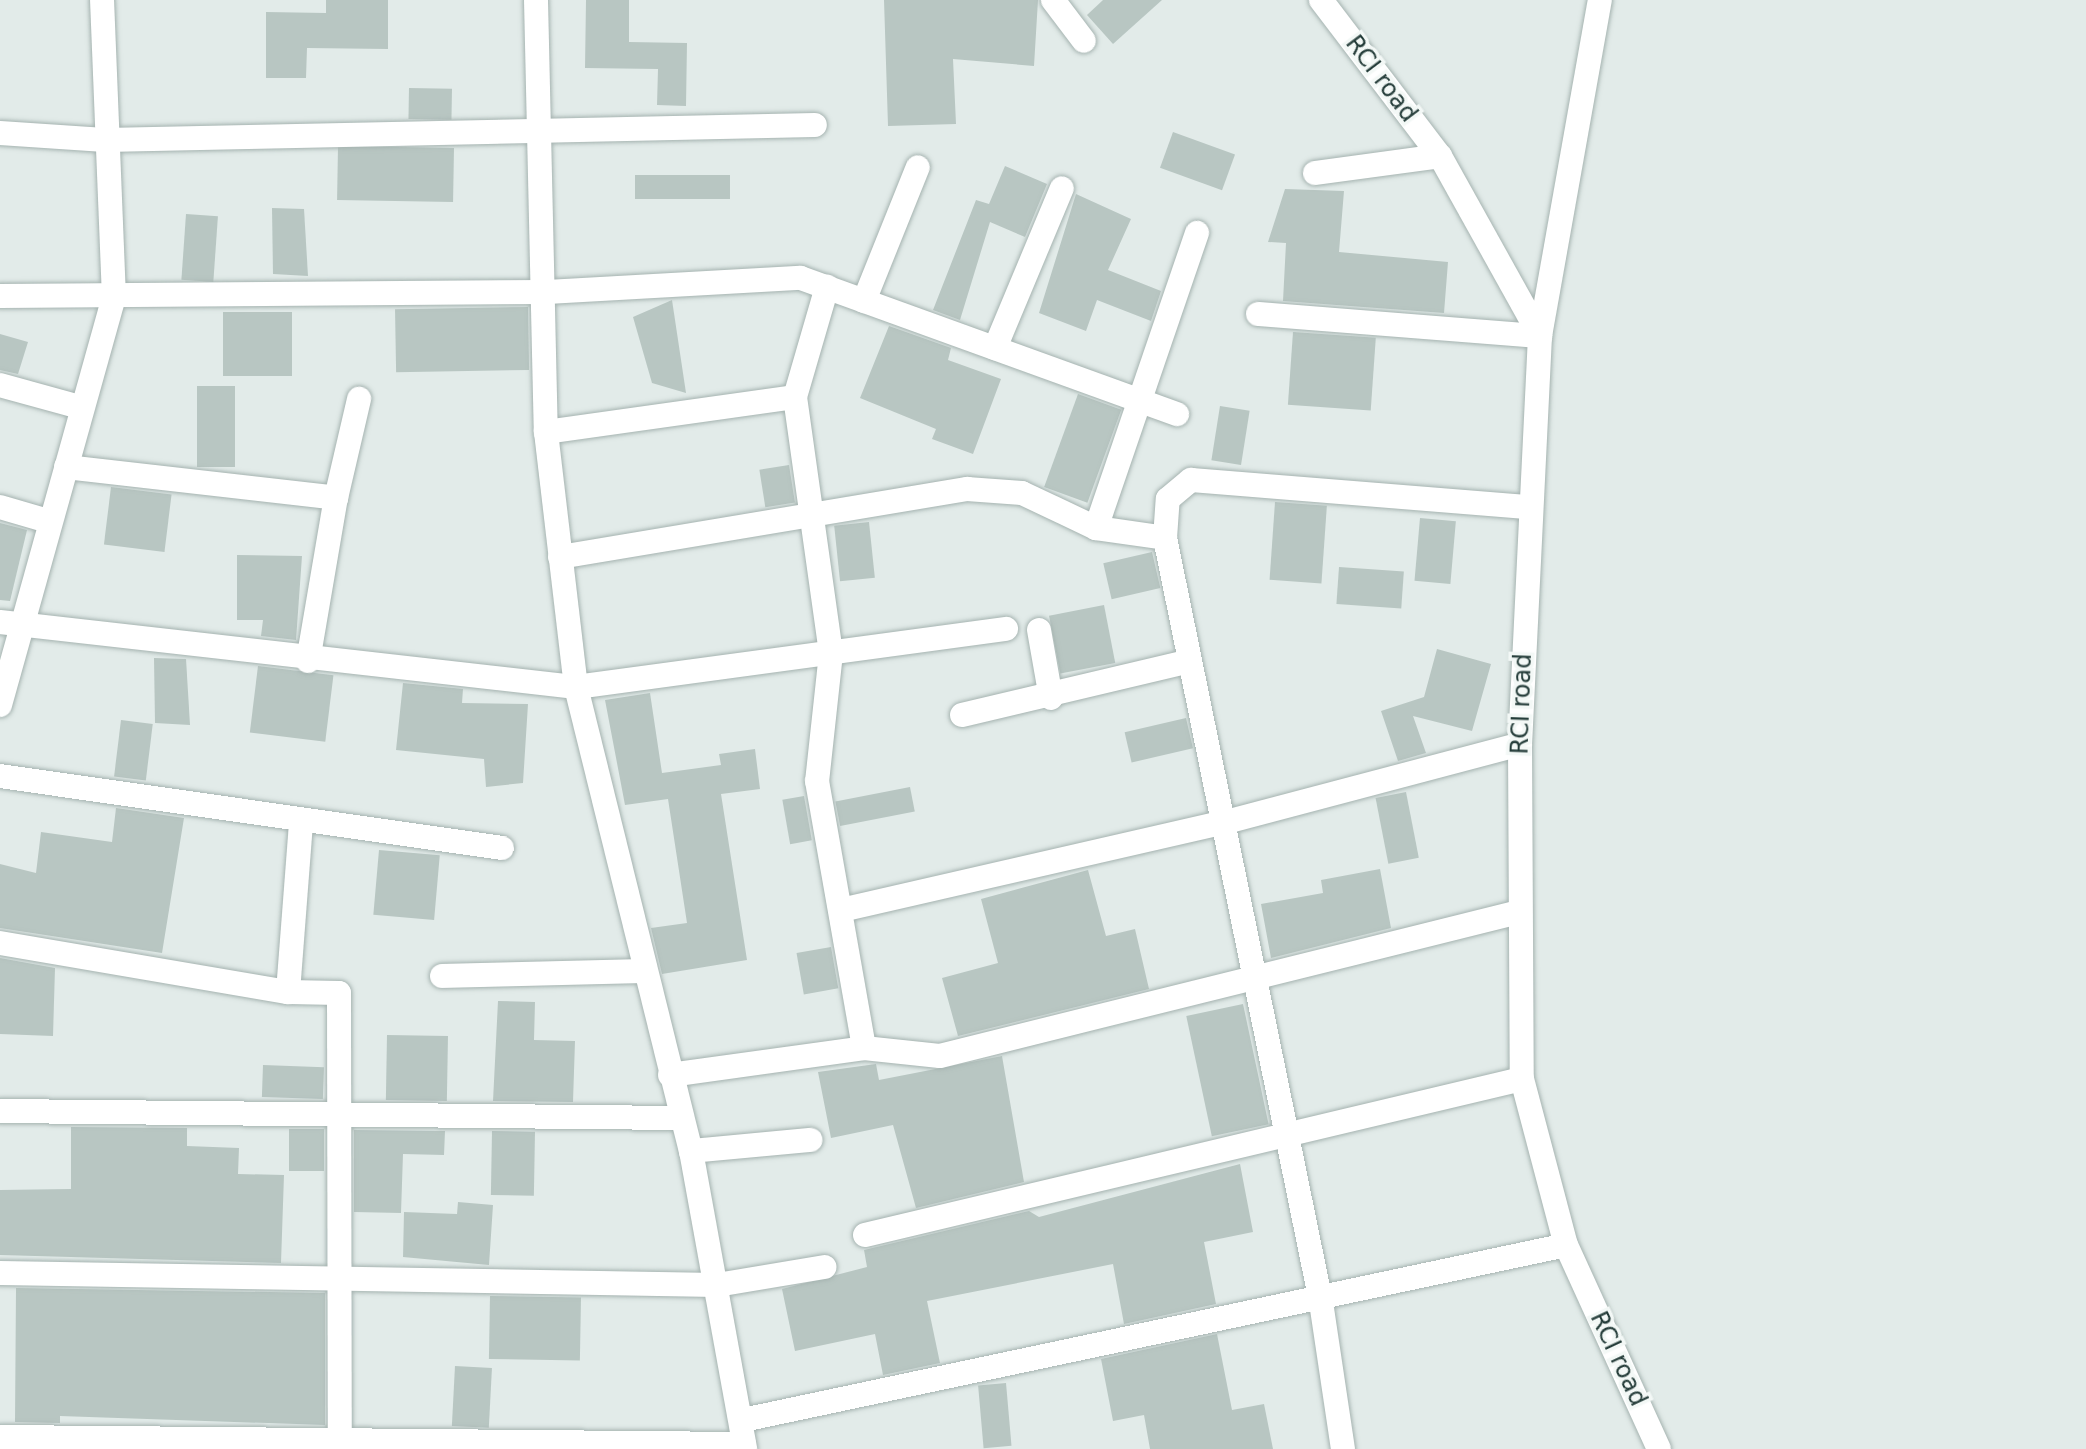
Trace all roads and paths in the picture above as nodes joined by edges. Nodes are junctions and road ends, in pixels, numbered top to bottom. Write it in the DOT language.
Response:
graph roads {
  1 [pos="102,0"];
  2 [pos="536,0"];
  3 [pos="1053,0"];
  4 [pos="1321,0"];
  5 [pos="1600,0"];
  6 [pos="1084,41"];
  7 [pos="538,125"];
  8 [pos="815,125"];
  9 [pos="0,133"];
  10 [pos="105,140"];
  11 [pos="1440,156"];
  12 [pos="918,167"];
  13 [pos="1315,173"];
  14 [pos="1062,188"];
  15 [pos="1197,233"];
  16 [pos="827,287"];
  17 [pos="547,292"];
  18 [pos="0,296"];
  19 [pos="114,298"];
  20 [pos="864,301"];
  21 [pos="1258,314"];
  22 [pos="1540,336"];
  23 [pos="995,348"];
  24 [pos="0,385"];
  25 [pos="795,397"];
  26 [pos="359,399"];
  27 [pos="1144,400"];
  28 [pos="80,407"];
  29 [pos="1177,414"];
  30 [pos="546,432"];
  31 [pos="66,467"];
  32 [pos="336,498"];
  33 [pos="0,507"];
  34 [pos="1530,507"];
  35 [pos="813,517"];
  36 [pos="48,521"];
  37 [pos="1096,528"];
  38 [pos="1165,538"];
  39 [pos="560,557"];
  40 [pos="9,625"];
  41 [pos="1006,629"];
  42 [pos="1039,630"];
  43 [pos="831,653"];
  44 [pos="308,661"];
  45 [pos="1190,661"];
  46 [pos="576,687"];
  47 [pos="1051,698"];
  48 [pos="0,705"];
  49 [pos="962,715"];
  50 [pos="1520,744"];
  51 [pos="0,776"];
  52 [pos="301,822"];
  53 [pos="1222,823"];
  54 [pos="502,848"];
  55 [pos="841,910"];
  56 [pos="1519,912"];
  57 [pos="0,943"];
  58 [pos="642,971"];
  59 [pos="442,976"];
  60 [pos="1253,978"];
  61 [pos="288,992"];
  62 [pos="864,1048"];
  63 [pos="670,1075"];
  64 [pos="1522,1079"];
  65 [pos="341,1110"];
  66 [pos="0,1111"];
  67 [pos="680,1118"];
  68 [pos="810,1140"];
  69 [pos="1287,1140"];
  70 [pos="691,1151"];
  71 [pos="865,1235"];
  72 [pos="1566,1245"];
  73 [pos="824,1267"];
  74 [pos="0,1273"];
  75 [pos="336,1277"];
  76 [pos="717,1285"];
  77 [pos="1321,1302"];
  78 [pos="743,1420"];
  79 [pos="0,1437"];
  80 [pos="340,1443"];
  81 [pos="573,1447"];
  82 [pos="745,1447"];
  83 [pos="1343,1449"];
  84 [pos="1659,1449"];
  1 -- 10 [label="street"];
  2 -- 7 [label="street"];
  3 -- 6 [label="street"];
  4 -- 11 [label="street, RCI road"];
  5 -- 22 [label="street"];
  7 -- 8 [label="street"];
  7 -- 10 [label="street"];
  7 -- 17 [label="street"];
  9 -- 10 [label="street"];
  10 -- 19 [label="street"];
  11 -- 13 [label="street"];
  11 -- 22 [label="street, RCI road"];
  12 -- 20 [label="street"];
  14 -- 23 [label="street"];
  15 -- 27 [label="street"];
  16 -- 17 [label="street"];
  16 -- 20 [label="street"];
  16 -- 25 [label="street"];
  17 -- 19 [label="street"];
  17 -- 30 [label="street"];
  18 -- 19 [label="street"];
  19 -- 28 [label="street"];
  20 -- 23 [label="street"];
  21 -- 22 [label="street"];
  22 -- 34 [label="street, RCI road"];
  23 -- 27 [label="street"];
  24 -- 28 [label="street"];
  25 -- 30 [label="street"];
  25 -- 35 [label="street"];
  26 -- 32 [label="street"];
  27 -- 29 [label="street"];
  27 -- 37 [label="street"];
  28 -- 31 [label="street"];
  30 -- 39 [label="street"];
  31 -- 32 [label="street"];
  31 -- 36 [label="street"];
  32 -- 44 [label="street"];
  33 -- 36 [label="street"];
  34 -- 38 [label="street"];
  34 -- 50 [label="street, RCI road"];
  35 -- 37 [label="street"];
  35 -- 39 [label="street"];
  35 -- 43 [label="street"];
  36 -- 40 [label="street"];
  37 -- 38 [label="street"];
  38 -- 45 [label="street"];
  39 -- 46 [label="street"];
  40 -- 44 [label="street"];
  40 -- 48 [label="street"];
  41 -- 43 [label="street"];
  42 -- 47 [label="street"];
  43 -- 46 [label="street"];
  43 -- 55 [label="street"];
  44 -- 46 [label="street"];
  45 -- 47 [label="street"];
  45 -- 53 [label="street"];
  46 -- 58 [label="street"];
  47 -- 49 [label="street"];
  50 -- 53 [label="street"];
  50 -- 56 [label="street, RCI road"];
  51 -- 52 [label="street"];
  52 -- 54 [label="street"];
  52 -- 61 [label="street"];
  53 -- 55 [label="street"];
  53 -- 60 [label="street"];
  55 -- 62 [label="street"];
  56 -- 60 [label="street"];
  56 -- 64 [label="street, RCI road"];
  57 -- 61 [label="street"];
  58 -- 59 [label="street"];
  58 -- 63 [label="street"];
  60 -- 62 [label="street"];
  60 -- 69 [label="street"];
  61 -- 65 [label="street"];
  62 -- 63 [label="street"];
  63 -- 67 [label="street"];
  64 -- 69 [label="street"];
  64 -- 72 [label="street, RCI road"];
  65 -- 66 [label="street"];
  65 -- 67 [label="street"];
  65 -- 75 [label="street"];
  67 -- 70 [label="street"];
  68 -- 70 [label="street"];
  69 -- 71 [label="street"];
  69 -- 77 [label="street"];
  70 -- 76 [label="street"];
  72 -- 77 [label="street"];
  72 -- 84 [label="street, RCI road"];
  73 -- 76 [label="street"];
  74 -- 75 [label="street"];
  75 -- 76 [label="street"];
  75 -- 80 [label="street"];
  76 -- 78 [label="street"];
  77 -- 78 [label="street"];
  77 -- 83 [label="street"];
  78 -- 82 [label="street"];
  79 -- 80 [label="street"];
  80 -- 81 [label="street"];
  81 -- 82 [label="street"];
}
